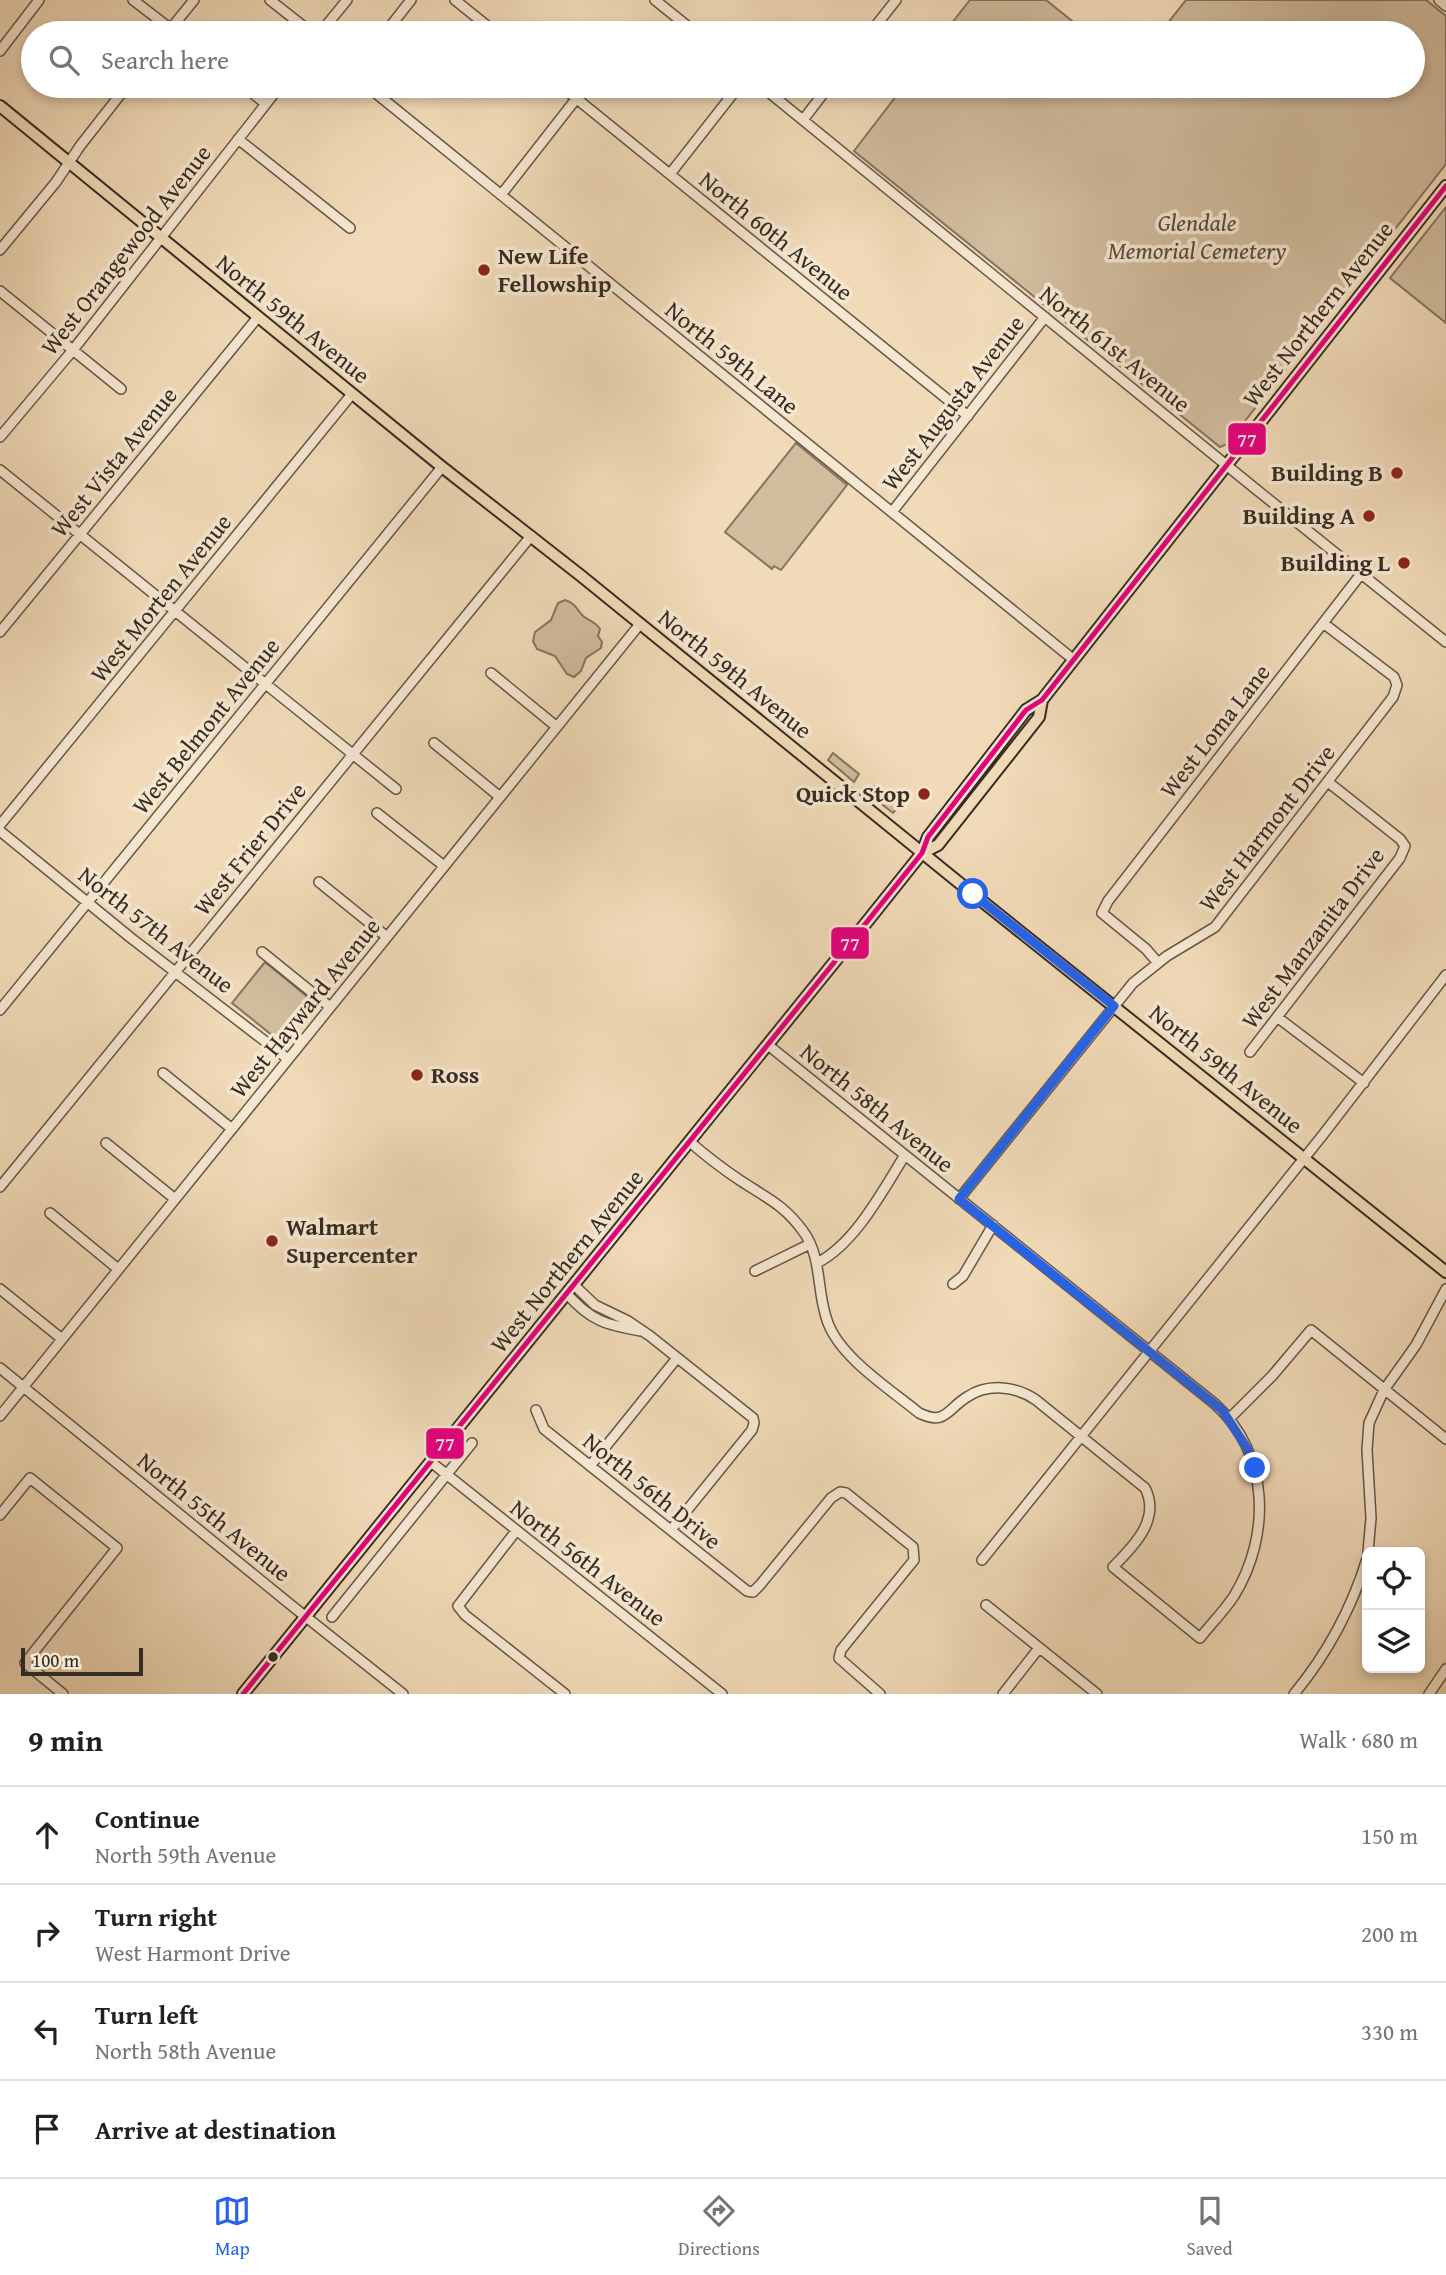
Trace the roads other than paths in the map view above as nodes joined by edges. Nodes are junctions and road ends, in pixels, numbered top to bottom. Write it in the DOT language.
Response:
graph roads {
  1 [pos="39,0"];
  2 [pos="133,0"];
  3 [pos="194,0"];
  4 [pos="270,0"];
  5 [pos="347,0"];
  6 [pos="411,0"];
  7 [pos="455,0"];
  8 [pos="896,0"];
  9 [pos="1439,0"];
  10 [pos="658,1"];
  11 [pos="1446,6"];
  12 [pos="23,21"];
  13 [pos="158,21"];
  14 [pos="179,21"];
  15 [pos="297,21"];
  16 [pos="330,21"];
  17 [pos="394,21"];
  18 [pos="481,21"];
  19 [pos="682,21"];
  20 [pos="879,21"];
  21 [pos="21,24"];
  22 [pos="0,51"];
  23 [pos="118,98"];
  24 [pos="259,98"];
  25 [pos="271,98"];
  26 [pos="382,98"];
  27 [pos="730,98"];
  28 [pos="776,98"];
  29 [pos="820,98"];
  30 [pos="576,99"];
  31 [pos="266,104"];
  32 [pos="0,106"];
  33 [pos="803,120"];
  34 [pos="238,139"];
  35 [pos="69,163"];
  36 [pos="670,174"];
  37 [pos="1446,186"];
  38 [pos="501,195"];
  39 [pos="350,228"];
  40 [pos="161,238"];
  41 [pos="0,250"];
  42 [pos="0,291"];
  43 [pos="258,317"];
  44 [pos="1045,317"];
  45 [pos="73,350"];
  46 [pos="121,389"];
  47 [pos="352,394"];
  48 [pos="968,416"];
  49 [pos="0,437"];
  50 [pos="1226,465"];
  51 [pos="442,467"];
  52 [pos="0,470"];
  53 [pos="892,512"];
  54 [pos="80,534"];
  55 [pos="531,536"];
  56 [pos="1361,574"];
  57 [pos="176,611"];
  58 [pos="1324,623"];
  59 [pos="640,624"];
  60 [pos="0,632"];
  61 [pos="1446,642"];
  62 [pos="1074,660"];
  63 [pos="491,673"];
  64 [pos="266,684"];
  65 [pos="556,727"];
  66 [pos="434,743"];
  67 [pos="352,754"];
  68 [pos="1328,782"];
  69 [pos="396,789"];
  70 [pos="500,797"];
  71 [pos="377,813"];
  72 [pos="0,825"];
  73 [pos="0,831"];
  74 [pos="922,853"];
  75 [pos="444,866"];
  76 [pos="319,882"];
  77 [pos="88,902"];
  78 [pos="387,937"];
  79 [pos="262,952"];
  80 [pos="1158,963"];
  81 [pos="175,972"];
  82 [pos="1446,975"];
  83 [pos="1114,1006"];
  84 [pos="330,1007"];
  85 [pos="0,1010"];
  86 [pos="1277,1017"];
  87 [pos="768,1045"];
  88 [pos="1250,1052"];
  89 [pos="288,1059"];
  90 [pos="163,1073"];
  91 [pos="1364,1083"];
  92 [pos="232,1129"];
  93 [pos="690,1142"];
  94 [pos="106,1143"];
  95 [pos="905,1154"];
  96 [pos="1304,1158"];
  97 [pos="0,1187"];
  98 [pos="175,1199"];
  99 [pos="959,1199"];
  100 [pos="50,1213"];
  101 [pos="993,1226"];
  102 [pos="810,1244"];
  103 [pos="817,1263"];
  104 [pos="118,1269"];
  105 [pos="755,1270"];
  106 [pos="1446,1272"];
  107 [pos="953,1283"];
  108 [pos="0,1289"];
  109 [pos="570,1289"];
  110 [pos="1446,1289"];
  111 [pos="62,1339"];
  112 [pos="1149,1351"];
  113 [pos="677,1358"];
  114 [pos="0,1368"];
  115 [pos="23,1387"];
  116 [pos="1384,1390"];
  117 [pos="536,1410"];
  118 [pos="0,1416"];
  119 [pos="1230,1419"];
  120 [pos="1080,1436"];
  121 [pos="1446,1439"];
  122 [pos="472,1443"];
  123 [pos="431,1462"];
  124 [pos="590,1466"];
  125 [pos="446,1474"];
  126 [pos="0,1515"];
  127 [pos="671,1530"];
  128 [pos="516,1531"];
  129 [pos="1368,1547"];
  130 [pos="982,1560"];
  131 [pos="1362,1576"];
  132 [pos="986,1605"];
  133 [pos="305,1617"];
  134 [pos="332,1617"];
  135 [pos="1039,1648"];
  136 [pos="1446,1669"];
  137 [pos="877,1693"];
  138 [pos="63,1694"];
  139 [pos="243,1694"];
  140 [pos="403,1694"];
  141 [pos="565,1694"];
  142 [pos="722,1694"];
  143 [pos="1003,1694"];
  144 [pos="1097,1694"];
  145 [pos="1294,1694"];
  146 [pos="1429,1694"];
  1 -- 12 [label="street"];
  2 -- 13 [label="street"];
  3 -- 14 [label="street"];
  4 -- 15 [label="street"];
  5 -- 16 [label="street"];
  6 -- 17 [label="street"];
  7 -- 18 [label="street"];
  8 -- 20 [label="street"];
  9 -- 11 [label="street"];
  10 -- 19 [label="street"];
  21 -- 22 [label="street"];
  23 -- 35 [label="street"];
  24 -- 31 [label="street"];
  25 -- 31 [label="street, West Orangewood Avenue"];
  26 -- 38 [label="street, North 59th Lane"];
  27 -- 36 [label="street"];
  28 -- 33 [label="street, North 61st Avenue"];
  29 -- 33 [label="street"];
  30 -- 36 [label="street, North 60th Avenue"];
  30 -- 38 [label="street"];
  31 -- 34 [label="street, West Orangewood Avenue"];
  32 -- 35 [label="main road, North 59th Avenue"];
  33 -- 44 [label="street, North 61st Avenue"];
  34 -- 39 [label="street"];
  34 -- 40 [label="street, West Orangewood Avenue"];
  35 -- 40 [label="main road, North 59th Avenue"];
  35 -- 41 [label="street"];
  36 -- 48 [label="street, North 60th Avenue"];
  37 -- 50 [label="main road, West Northern Avenue"];
  38 -- 53 [label="street, North 59th Lane"];
  40 -- 43 [label="main road, North 59th Avenue"];
  40 -- 45 [label="street, West Orangewood Avenue"];
  42 -- 45 [label="street"];
  43 -- 47 [label="main road, North 59th Avenue"];
  43 -- 54 [label="street, West Vista Avenue"];
  44 -- 48 [label="street, West Augusta Avenue"];
  44 -- 50 [label="street, North 61st Avenue"];
  45 -- 46 [label="street"];
  45 -- 49 [label="street, West Orangewood Avenue"];
  47 -- 51 [label="main road, North 59th Avenue"];
  47 -- 57 [label="street, West Morten Avenue"];
  48 -- 53 [label="street, West Augusta Avenue"];
  50 -- 56 [label="street, North 61st Avenue"];
  50 -- 62 [label="main road, West Northern Avenue"];
  51 -- 55 [label="main road, North 59th Avenue"];
  51 -- 64 [label="street, West Belmont Avenue"];
  52 -- 54 [label="street"];
  53 -- 62 [label="street, North 59th Lane"];
  54 -- 57 [label="street"];
  54 -- 60 [label="street, West Vista Avenue"];
  55 -- 59 [label="main road, North 59th Avenue"];
  55 -- 67 [label="street, West Frier Drive"];
  56 -- 58 [label="street, West Loma Lane"];
  56 -- 61 [label="street, North 61st Avenue"];
  57 -- 64 [label="street"];
  57 -- 72 [label="street, West Morten Avenue"];
  58 -- 68 [label="street, West Harmont Drive"];
  58 -- 80 [label="street, West Loma Lane"];
  59 -- 65 [label="street, West Hayward Avenue"];
  59 -- 74 [label="main road, North 59th Avenue"];
  62 -- 74 [label="main road, West Northern Avenue"];
  63 -- 65 [label="street"];
  64 -- 67 [label="street"];
  64 -- 77 [label="street, West Belmont Avenue"];
  65 -- 70 [label="street, West Hayward Avenue"];
  66 -- 70 [label="street"];
  67 -- 69 [label="street"];
  67 -- 81 [label="street, West Frier Drive"];
  68 -- 80 [label="street, West Harmont Drive"];
  68 -- 86 [label="street, West Manzanita Drive"];
  70 -- 75 [label="street, West Hayward Avenue"];
  71 -- 75 [label="street"];
  73 -- 77 [label="street, North 57th Avenue"];
  74 -- 83 [label="main road, North 59th Avenue"];
  74 -- 87 [label="main road, West Northern Avenue"];
  75 -- 78 [label="street, West Hayward Avenue"];
  76 -- 78 [label="street"];
  77 -- 81 [label="street, North 57th Avenue"];
  77 -- 85 [label="street, West Belmont Avenue"];
  78 -- 84 [label="street, West Hayward Avenue"];
  79 -- 84 [label="street"];
  80 -- 83 [label="street, West Harmont Drive"];
  81 -- 89 [label="street, North 57th Avenue"];
  81 -- 97 [label="street, West Frier Drive"];
  82 -- 91 [label="street"];
  83 -- 96 [label="main road, North 59th Avenue"];
  83 -- 99 [label="street, West Harmont Drive"];
  84 -- 89 [label="street, West Hayward Avenue"];
  86 -- 88 [label="street, West Manzanita Drive"];
  86 -- 91 [label="street"];
  87 -- 93 [label="main road, West Northern Avenue"];
  87 -- 95 [label="street, North 58th Avenue"];
  89 -- 92 [label="street, West Hayward Avenue"];
  90 -- 92 [label="street"];
  91 -- 96 [label="street"];
  92 -- 98 [label="street, West Hayward Avenue"];
  93 -- 102 [label="street"];
  93 -- 109 [label="main road, West Northern Avenue"];
  94 -- 98 [label="street"];
  95 -- 99 [label="street, North 58th Avenue"];
  95 -- 103 [label="street"];
  96 -- 106 [label="main road, North 59th Avenue"];
  96 -- 112 [label="street"];
  98 -- 104 [label="street, West Hayward Avenue"];
  99 -- 101 [label="street, North 58th Avenue"];
  100 -- 104 [label="street"];
  101 -- 107 [label="street"];
  101 -- 112 [label="street, North 58th Avenue"];
  102 -- 103 [label="street"];
  102 -- 105 [label="street"];
  103 -- 120 [label="street"];
  104 -- 111 [label="street, West Hayward Avenue"];
  108 -- 111 [label="street"];
  109 -- 113 [label="street"];
  109 -- 123 [label="main road, West Northern Avenue"];
  110 -- 116 [label="street"];
  111 -- 115 [label="street, West Hayward Avenue"];
  112 -- 119 [label="street, North 58th Avenue"];
  112 -- 120 [label="street"];
  113 -- 124 [label="street"];
  113 -- 127 [label="street"];
  114 -- 115 [label="street, North 55th Avenue"];
  115 -- 118 [label="street, West Hayward Avenue"];
  115 -- 133 [label="street, North 55th Avenue"];
  116 -- 119 [label="street"];
  116 -- 121 [label="street"];
  116 -- 129 [label="street"];
  117 -- 124 [label="street, North 56th Drive"];
  119 -- 120 [label="street, North 58th Avenue"];
  120 -- 130 [label="street"];
  122 -- 125 [label="street"];
  123 -- 125 [label="street, North 56th Avenue"];
  123 -- 133 [label="main road, West Northern Avenue"];
  124 -- 127 [label="street, North 56th Drive"];
  125 -- 128 [label="street, North 56th Avenue"];
  125 -- 134 [label="street"];
  126 -- 138 [label="street"];
  127 -- 137 [label="street, North 56th Drive"];
  128 -- 141 [label="street"];
  128 -- 142 [label="street, North 56th Avenue"];
  131 -- 145 [label="street"];
  132 -- 135 [label="street"];
  133 -- 139 [label="main road, West Northern Avenue"];
  133 -- 140 [label="street, North 55th Avenue"];
  135 -- 143 [label="street"];
  135 -- 144 [label="street"];
  136 -- 146 [label="street"];
}
